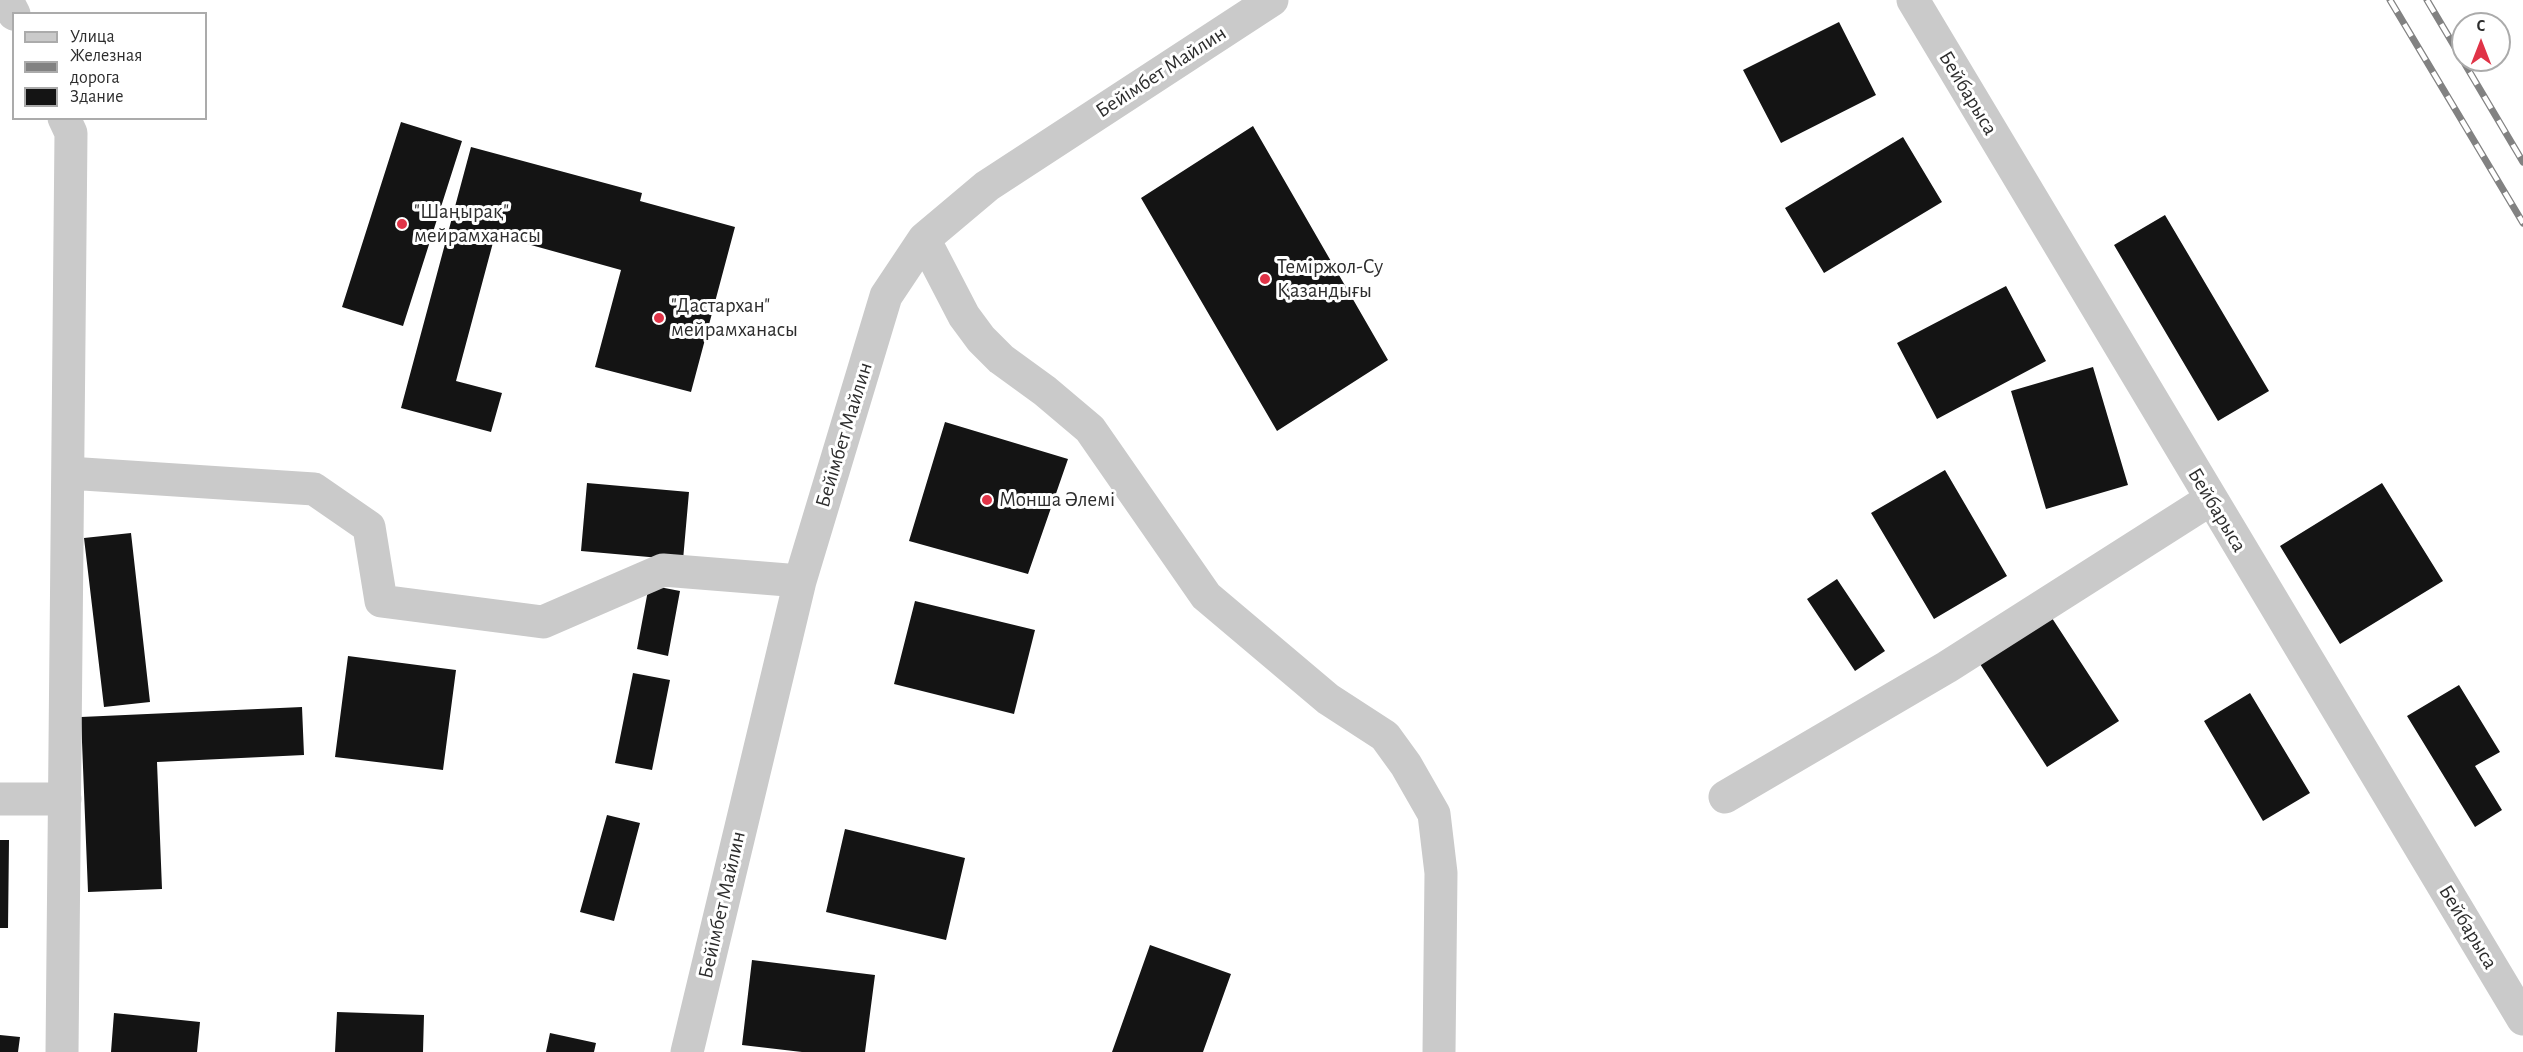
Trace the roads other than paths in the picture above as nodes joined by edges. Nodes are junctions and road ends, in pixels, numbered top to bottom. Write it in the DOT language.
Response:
graph roads {
  1 [pos="1272,0"];
  2 [pos="1913,0"];
  3 [pos="65,120"];
  4 [pos="924,239"];
  5 [pos="68,473"];
  6 [pos="2211,499"];
  7 [pos="800,581"];
  8 [pos="1725,797"];
  9 [pos="0,799"];
  10 [pos="65,799"];
  11 [pos="2523,1019"];
  12 [pos="62,1052"];
  13 [pos="687,1052"];
  14 [pos="1439,1052"];
  1 -- 4 [label="street, Бейімбет Майлин"];
  2 -- 6 [label="street, Бейбарыса"];
  3 -- 5 [label="street"];
  4 -- 7 [label="street, Бейімбет Майлин"];
  4 -- 14 [label="street"];
  5 -- 7 [label="street"];
  5 -- 10 [label="street"];
  6 -- 8 [label="street"];
  6 -- 11 [label="street, Бейбарыса"];
  7 -- 13 [label="street, Бейімбет Майлин"];
  9 -- 10 [label="street"];
  10 -- 12 [label="street"];
}
